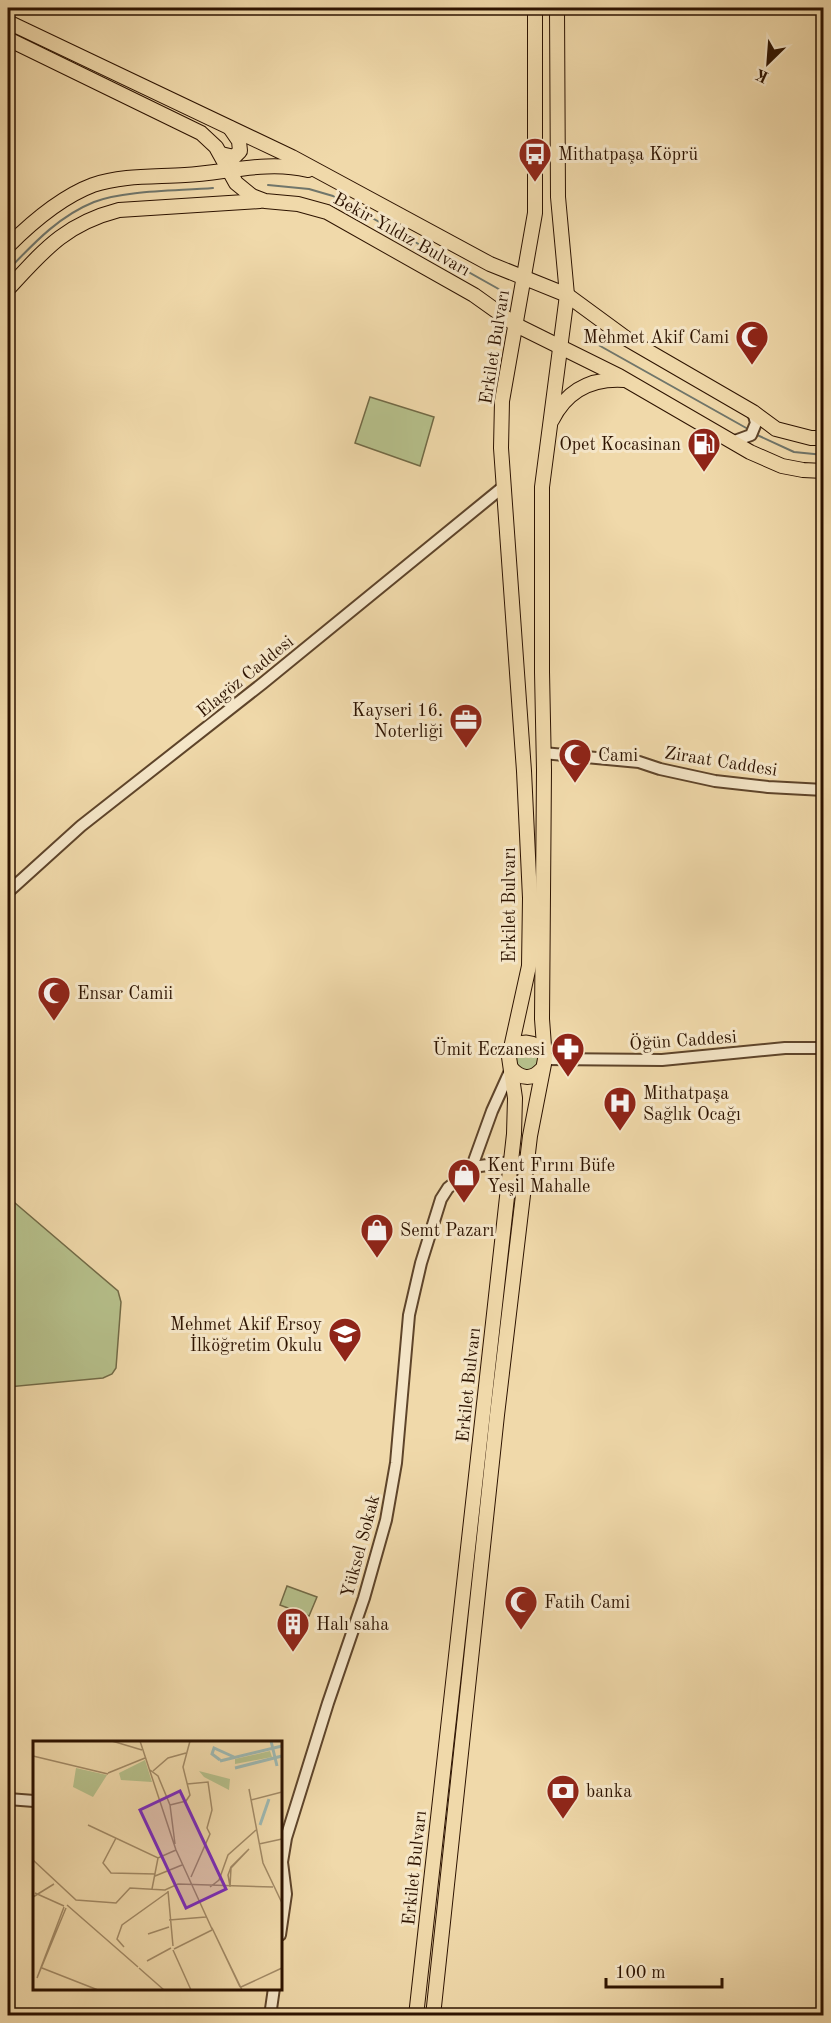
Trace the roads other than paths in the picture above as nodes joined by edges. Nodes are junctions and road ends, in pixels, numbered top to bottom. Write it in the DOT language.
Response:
graph roads {
  1 [pos="535,8"];
  2 [pos="557,8"];
  3 [pos="8,22"];
  4 [pos="8,39"];
  5 [pos="230,128"];
  6 [pos="221,154"];
  7 [pos="228,171"];
  8 [pos="327,177"];
  9 [pos="265,201"];
  10 [pos="8,246"];
  11 [pos="524,278"];
  12 [pos="8,289"];
  13 [pos="567,295"];
  14 [pos="496,310"];
  15 [pos="516,325"];
  16 [pos="562,347"];
  17 [pos="510,356"];
  18 [pos="626,381"];
  19 [pos="755,418"];
  20 [pos="550,424"];
  21 [pos="824,438"];
  22 [pos="732,442"];
  23 [pos="824,471"];
  24 [pos="503,487"];
  25 [pos="543,753"];
  26 [pos="824,790"];
  27 [pos="8,892"];
  28 [pos="519,1013"];
  29 [pos="542,1019"];
  30 [pos="824,1048"];
  31 [pos="511,1052"];
  32 [pos="543,1061"];
  33 [pos="511,1068"];
  34 [pos="514,1134"];
  35 [pos="511,1162"];
  36 [pos="475,1169"];
  37 [pos="8,1799"];
  38 [pos="33,1801"];
  39 [pos="282,1854"];
  40 [pos="282,1873"];
  41 [pos="282,1873"];
  42 [pos="282,1921"];
  43 [pos="274,1990"];
  44 [pos="270,2016"];
  45 [pos="416,2016"];
  46 [pos="433,2016"];
  1 -- 11 [label="main road, Erkilet Bulvarı"];
  2 -- 13 [label="main road, Erkilet Bulvarı"];
  3 -- 5 [label="main road, Bekir Yıldız Bulvarı"];
  4 -- 6 [label="main road, Bekir Yıldız Bulvarı"];
  5 -- 6 [label="main road"];
  5 -- 8 [label="main road, Bekir Yıldız Bulvarı"];
  6 -- 7 [label="main road, Bekir Yıldız Bulvarı"];
  7 -- 8 [label="main road"];
  7 -- 9 [label="main road, Bekir Yıldız Bulvarı"];
  7 -- 10 [label="main road"];
  8 -- 11 [label="main road, Bekir Yıldız Bulvarı"];
  9 -- 12 [label="main road"];
  9 -- 14 [label="main road, Bekir Yıldız Bulvarı"];
  11 -- 13 [label="main road, Bekir Yıldız Bulvarı"];
  11 -- 15 [label="main road, Erkilet Bulvarı"];
  13 -- 16 [label="main road, Erkilet Bulvarı"];
  13 -- 19 [label="main road, Bekir Yıldız Bulvarı"];
  14 -- 15 [label="main road, Bekir Yıldız Bulvarı"];
  14 -- 17 [label="main road"];
  15 -- 16 [label="main road, Bekir Yıldız Bulvarı"];
  15 -- 17 [label="main road, Erkilet Bulvarı"];
  16 -- 18 [label="main road, Bekir Yıldız Bulvarı"];
  16 -- 20 [label="main road, Erkilet Bulvarı"];
  17 -- 24 [label="main road, Erkilet Bulvarı"];
  18 -- 20 [label="main road"];
  18 -- 22 [label="main road, Bekir Yıldız Bulvarı"];
  19 -- 21 [label="main road, Bekir Yıldız Bulvarı"];
  19 -- 22 [label="street"];
  20 -- 25 [label="main road, Erkilet Bulvarı"];
  22 -- 23 [label="main road, Bekir Yıldız Bulvarı"];
  24 -- 27 [label="street, Elagöz Caddesi"];
  24 -- 28 [label="main road, Erkilet Bulvarı"];
  25 -- 26 [label="street, Ziraat Caddesi"];
  25 -- 29 [label="main road, Erkilet Bulvarı"];
  28 -- 29 [label="main road"];
  28 -- 31 [label="main road, Erkilet Bulvarı"];
  29 -- 32 [label="main road, Erkilet Bulvarı"];
  30 -- 32 [label="street, Öğün Caddesi"];
  31 -- 32 [label="main road"];
  31 -- 33 [label="main road, Erkilet Bulvarı"];
  32 -- 33 [label="main road"];
  32 -- 46 [label="main road, Erkilet Bulvarı"];
  33 -- 34 [label="main road, Erkilet Bulvarı"];
  33 -- 36 [label="street"];
  34 -- 35 [label="main road, Erkilet Bulvarı"];
  34 -- 36 [label="street, Yüksel Sokak"];
  35 -- 36 [label="street"];
  35 -- 45 [label="main road, Erkilet Bulvarı"];
  36 -- 39 [label="street, Yüksel Sokak"];
  37 -- 38 [label="street"];
  39 -- 41 [label="street, Yüksel Sokak"];
  40 -- 42 [label="street, Yüksel Sokak"];
  43 -- 44 [label="street"];
}
